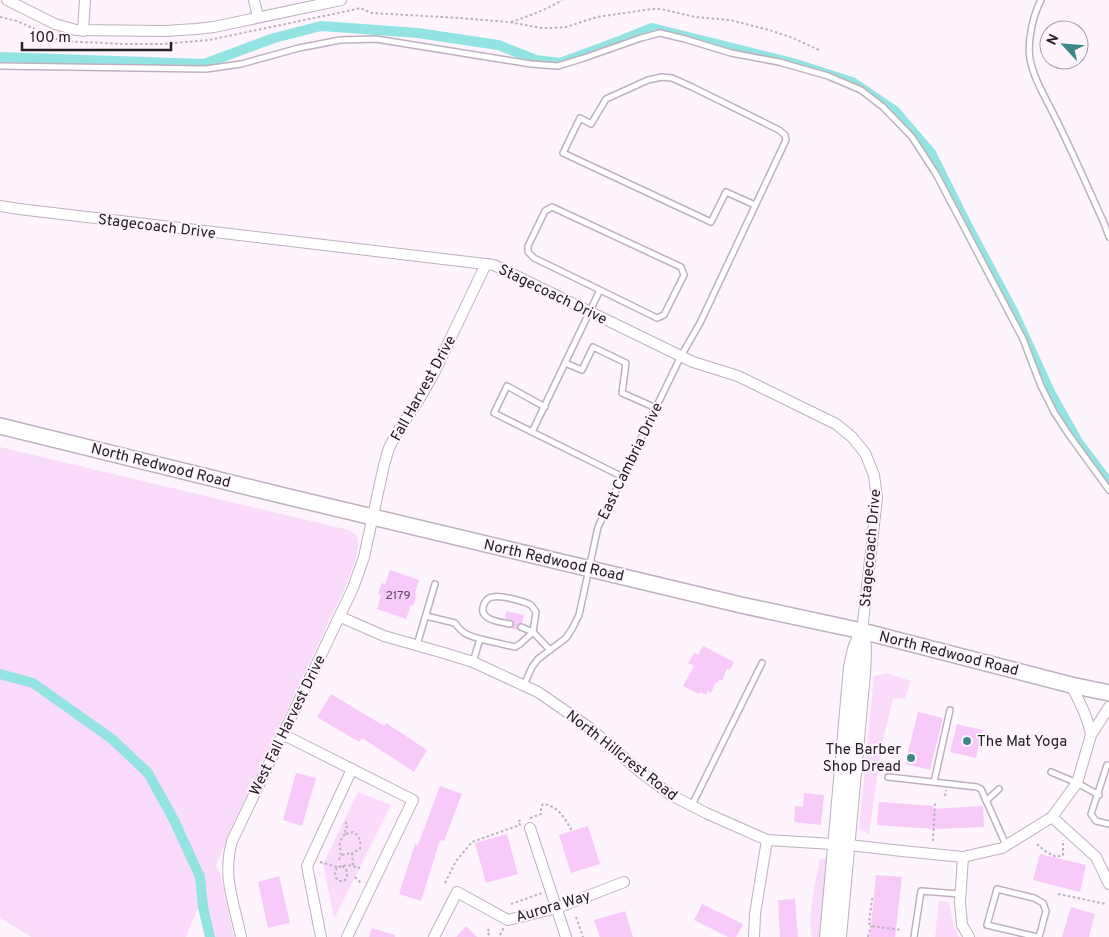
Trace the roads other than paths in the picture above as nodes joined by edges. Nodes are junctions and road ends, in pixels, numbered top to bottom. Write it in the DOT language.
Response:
graph roads {
  1 [pos="7,0"];
  2 [pos="85,0"];
  3 [pos="254,0"];
  4 [pos="341,0"];
  5 [pos="1041,0"];
  6 [pos="258,18"];
  7 [pos="83,31"];
  8 [pos="0,66"];
  9 [pos="755,205"];
  10 [pos="0,206"];
  11 [pos="1109,237"];
  12 [pos="486,264"];
  13 [pos="600,290"];
  14 [pos="590,312"];
  15 [pos="681,356"];
  16 [pos="565,363"];
  17 [pos="545,407"];
  18 [pos="656,408"];
  19 [pos="0,426"];
  20 [pos="532,432"];
  21 [pos="623,477"];
  22 [pos="1109,490"];
  23 [pos="373,516"];
  24 [pos="588,568"];
  25 [pos="435,584"];
  26 [pos="426,616"];
  27 [pos="343,618"];
  28 [pos="510,624"];
  29 [pos="521,627"];
  30 [pos="862,631"];
  31 [pos="533,632"];
  32 [pos="480,639"];
  33 [pos="417,646"];
  34 [pos="550,650"];
  35 [pos="473,662"];
  36 [pos="762,663"];
  37 [pos="1071,685"];
  38 [pos="524,686"];
  39 [pos="1109,693"];
  40 [pos="1109,707"];
  41 [pos="950,710"];
  42 [pos="1091,735"];
  43 [pos="286,736"];
  44 [pos="1107,765"];
  45 [pos="352,769"];
  46 [pos="1050,772"];
  47 [pos="888,777"];
  48 [pos="934,782"];
  49 [pos="1077,783"];
  50 [pos="999,789"];
  51 [pos="1098,794"];
  52 [pos="986,801"];
  53 [pos="692,806"];
  54 [pos="1052,817"];
  55 [pos="1109,824"];
  56 [pos="530,828"];
  57 [pos="767,840"];
  58 [pos="842,844"];
  59 [pos="1007,846"];
  60 [pos="963,857"];
  61 [pos="624,882"];
  62 [pos="1109,884"];
  63 [pos="960,894"];
  64 [pos="556,908"];
  65 [pos="241,937"];
  66 [pos="320,937"];
  67 [pos="347,937"];
  68 [pos="434,937"];
  69 [pos="566,937"];
  70 [pos="754,937"];
  71 [pos="827,937"];
  72 [pos="840,937"];
  73 [pos="914,937"];
  74 [pos="969,937"];
  75 [pos="1038,937"];
  1 -- 7 [label="street"];
  2 -- 7 [label="street"];
  3 -- 6 [label="street"];
  4 -- 6 [label="street"];
  5 -- 11 [label="lane"];
  6 -- 7 [label="street"];
  8 -- 22 [label="lane"];
  9 -- 9 [label="lane, East Cambria Drive"];
  9 -- 15 [label="lane, East Cambria Drive"];
  10 -- 12 [label="street, Stagecoach Drive"];
  12 -- 14 [label="street, Stagecoach Drive"];
  12 -- 23 [label="street, Fall Harvest Drive"];
  13 -- 13 [label="lane"];
  13 -- 14 [label="lane"];
  14 -- 15 [label="street, Stagecoach Drive"];
  14 -- 16 [label="lane"];
  15 -- 18 [label="lane, East Cambria Drive"];
  15 -- 30 [label="street, Stagecoach Drive"];
  16 -- 17 [label="lane"];
  16 -- 18 [label="lane"];
  17 -- 20 [label="lane"];
  17 -- 20 [label="lane"];
  18 -- 21 [label="lane, East Cambria Drive"];
  19 -- 23 [label="main road, North Redwood Road"];
  20 -- 21 [label="lane"];
  21 -- 24 [label="lane, East Cambria Drive"];
  23 -- 24 [label="main road, North Redwood Road"];
  23 -- 65 [label="street, West Fall Harvest Drive"];
  24 -- 30 [label="main road, North Redwood Road"];
  24 -- 34 [label="lane, East Cambria Drive"];
  25 -- 26 [label="lane"];
  26 -- 32 [label="lane"];
  26 -- 33 [label="lane"];
  27 -- 33 [label="street, North Hillcrest Road"];
  28 -- 31 [label="lane"];
  29 -- 31 [label="lane"];
  30 -- 37 [label="main road, North Redwood Road"];
  30 -- 58 [label="street"];
  31 -- 32 [label="lane"];
  31 -- 34 [label="lane"];
  32 -- 35 [label="lane"];
  33 -- 35 [label="street, North Hillcrest Road"];
  34 -- 38 [label="lane, East Cambria Drive"];
  35 -- 38 [label="street, North Hillcrest Road"];
  36 -- 53 [label="lane"];
  37 -- 39 [label="main road, North Redwood Road"];
  37 -- 42 [label="street"];
  38 -- 53 [label="street, North Hillcrest Road"];
  40 -- 42 [label="street"];
  41 -- 48 [label="lane"];
  42 -- 49 [label="street"];
  43 -- 45 [label="street"];
  44 -- 51 [label="lane"];
  45 -- 66 [label="street"];
  45 -- 67 [label="street"];
  46 -- 49 [label="lane"];
  47 -- 48 [label="lane"];
  48 -- 52 [label="lane"];
  49 -- 51 [label="lane"];
  49 -- 54 [label="street"];
  50 -- 52 [label="lane"];
  51 -- 55 [label="lane"];
  52 -- 59 [label="lane"];
  53 -- 57 [label="street, North Hillcrest Road"];
  54 -- 59 [label="street, North Hillcrest Road"];
  54 -- 62 [label="street"];
  56 -- 64 [label="street"];
  57 -- 58 [label="street, North Hillcrest Road"];
  57 -- 70 [label="street"];
  58 -- 60 [label="street, North Hillcrest Road"];
  58 -- 71 [label="street"];
  58 -- 72 [label="street"];
  59 -- 60 [label="street, North Hillcrest Road"];
  60 -- 63 [label="street"];
  61 -- 64 [label="street, Aurora Way"];
  63 -- 73 [label="lane"];
  63 -- 74 [label="street"];
  64 -- 68 [label="street, Aurora Way"];
  64 -- 69 [label="street"];
  75 -- 75 [label="lane"];
}
